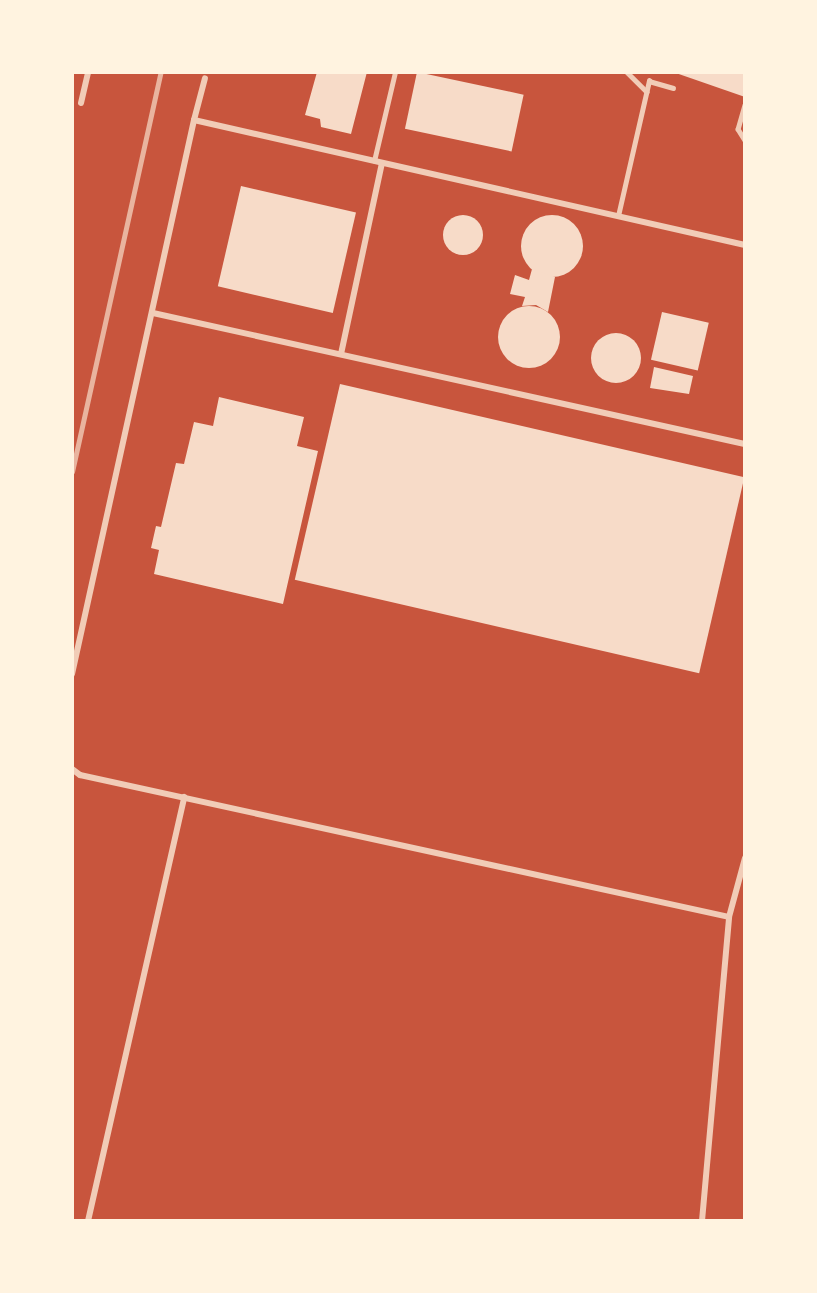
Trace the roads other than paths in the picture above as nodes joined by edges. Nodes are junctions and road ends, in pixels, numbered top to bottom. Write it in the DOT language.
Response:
graph roads {
  1 [pos="88,72"];
  2 [pos="395,72"];
  3 [pos="627,72"];
  4 [pos="205,78"];
  5 [pos="673,87"];
  6 [pos="647,92"];
  7 [pos="81,103"];
  8 [pos="745,105"];
  9 [pos="194,120"];
  10 [pos="745,140"];
  11 [pos="374,161"];
  12 [pos="382,163"];
  13 [pos="618,216"];
  14 [pos="745,245"];
  15 [pos="153,313"];
  16 [pos="341,354"];
  17 [pos="745,444"];
  18 [pos="72,674"];
  19 [pos="72,769"];
  20 [pos="184,797"];
  21 [pos="745,858"];
  22 [pos="729,917"];
  23 [pos="88,1221"];
  24 [pos="702,1221"];
  1 -- 7 [label="street"];
  2 -- 11 [label="lane"];
  3 -- 6 [label="lane"];
  4 -- 9 [label="street"];
  5 -- 6 [label="lane"];
  6 -- 13 [label="lane"];
  8 -- 10 [label="lane"];
  9 -- 11 [label="street"];
  9 -- 15 [label="street"];
  11 -- 12 [label="street"];
  12 -- 13 [label="street"];
  12 -- 16 [label="street"];
  13 -- 14 [label="street"];
  15 -- 16 [label="street"];
  15 -- 18 [label="street"];
  16 -- 17 [label="street"];
  19 -- 20 [label="street"];
  20 -- 22 [label="street"];
  20 -- 23 [label="street"];
  21 -- 22 [label="street"];
  22 -- 24 [label="street"];
}
